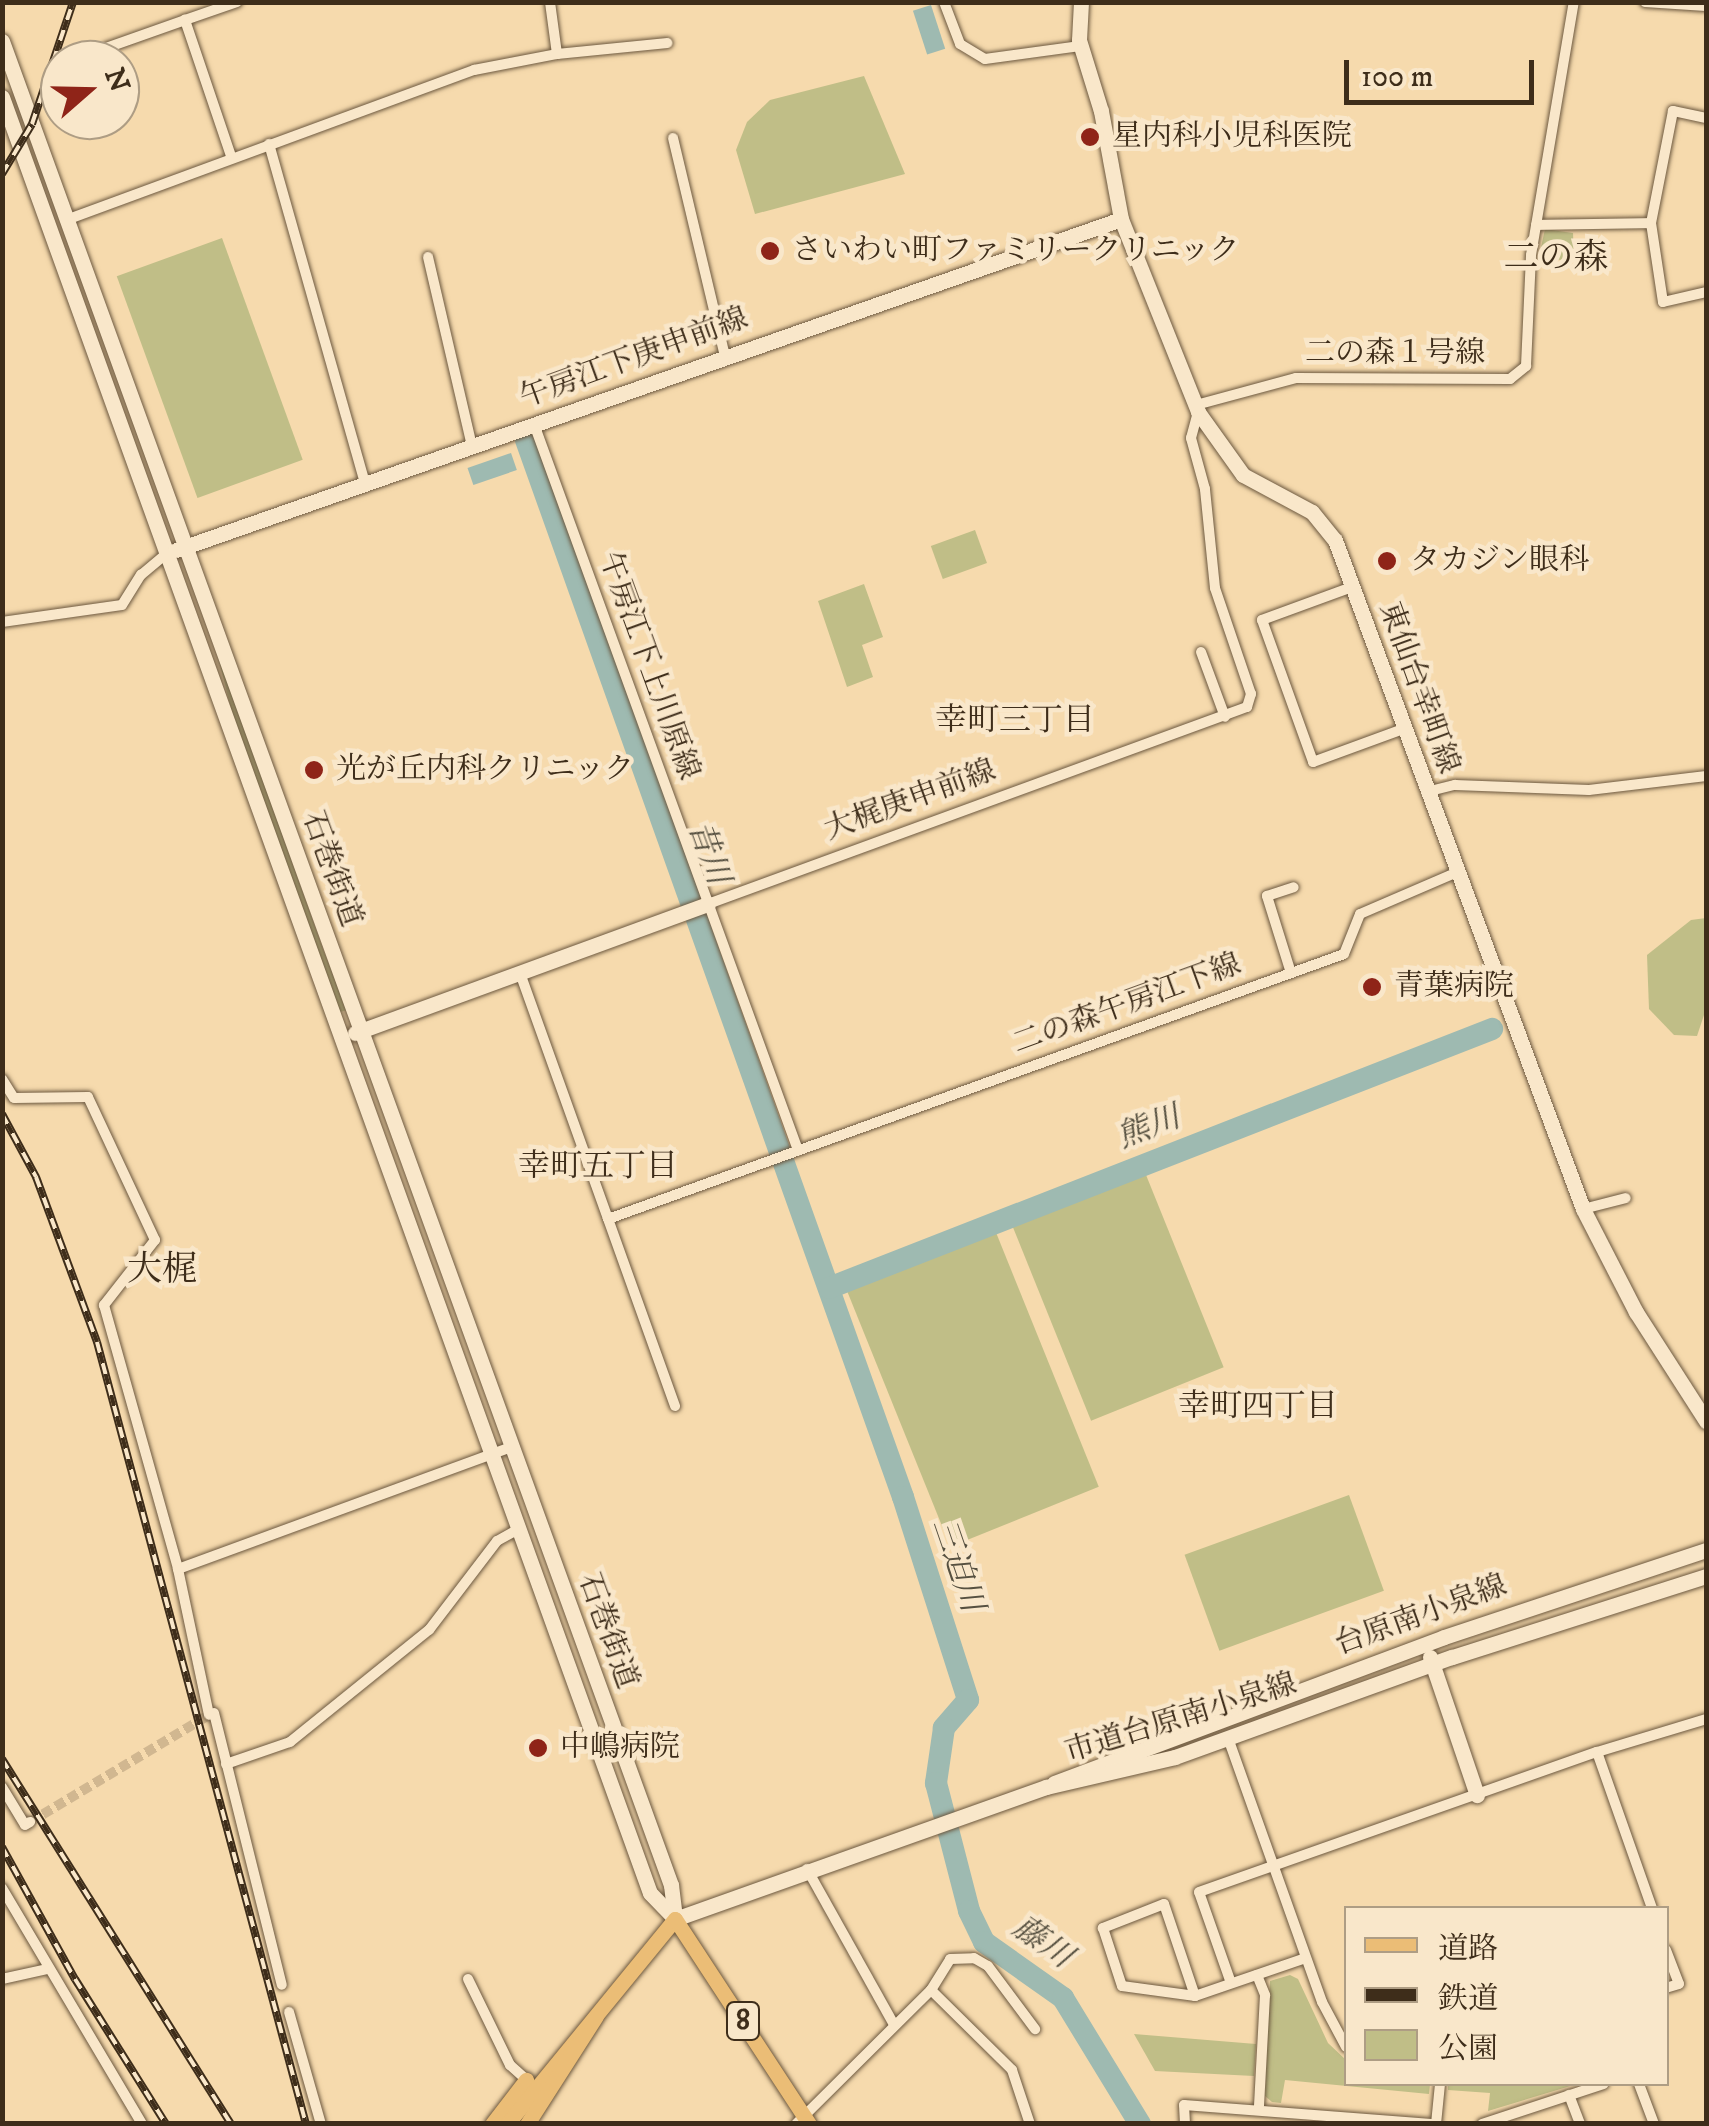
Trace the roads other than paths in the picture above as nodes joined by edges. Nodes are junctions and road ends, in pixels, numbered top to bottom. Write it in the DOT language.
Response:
graph roads {
  1 [pos="237,2"];
  2 [pos="550,2"];
  3 [pos="944,2"];
  4 [pos="1081,2"];
  5 [pos="1574,2"];
  6 [pos="1645,2"];
  7 [pos="219,5"];
  8 [pos="1706,6"];
  9 [pos="185,20"];
  10 [pos="129,40"];
  11 [pos="2,42"];
  12 [pos="667,43"];
  13 [pos="1080,46"];
  14 [pos="557,54"];
  15 [pos="2,98"];
  16 [pos="1706,118"];
  17 [pos="673,138"];
  18 [pos="269,144"];
  19 [pos="231,156"];
  20 [pos="1121,219"];
  21 [pos="66,220"];
  22 [pos="1651,223"];
  23 [pos="1536,225"];
  24 [pos="428,258"];
  25 [pos="1706,292"];
  26 [pos="726,356"];
  27 [pos="1197,409"];
  28 [pos="534,424"];
  29 [pos="472,446"];
  30 [pos="365,484"];
  31 [pos="184,547"];
  32 [pos="166,554"];
  33 [pos="1352,587"];
  34 [pos="2,622"];
  35 [pos="1201,652"];
  36 [pos="1224,717"];
  37 [pos="1403,729"];
  38 [pos="1706,776"];
  39 [pos="1426,792"];
  40 [pos="1456,873"];
  41 [pos="1294,887"];
  42 [pos="698,907"];
  43 [pos="520,973"];
  44 [pos="1292,973"];
  45 [pos="361,1030"];
  46 [pos="342,1037"];
  47 [pos="2,1078"];
  48 [pos="793,1152"];
  49 [pos="1626,1198"];
  50 [pos="1583,1209"];
  51 [pos="608,1219"];
  52 [pos="676,1406"];
  53 [pos="1706,1421"];
  54 [pos="511,1447"];
  55 [pos="492,1454"];
  56 [pos="519,1529"];
  57 [pos="1706,1550"];
  58 [pos="178,1569"];
  59 [pos="1706,1576"];
  60 [pos="1426,1643"];
  61 [pos="1432,1664"];
  62 [pos="1706,1719"];
  63 [pos="1228,1738"];
  64 [pos="1596,1752"];
  65 [pos="226,1764"];
  66 [pos="1046,1787"];
  67 [pos="2,1788"];
  68 [pos="1477,1795"];
  69 [pos="30,1822"];
  70 [pos="1274,1866"];
  71 [pos="807,1869"];
  72 [pos="2,1888"];
  73 [pos="1651,1906"];
  74 [pos="675,1919"];
  75 [pos="1306,1958"];
  76 [pos="1669,1958"];
  77 [pos="48,1969"];
  78 [pos="1257,1974"];
  79 [pos="2,1979"];
  80 [pos="468,1980"];
  81 [pos="1232,1984"];
  82 [pos="282,1985"];
  83 [pos="1669,1987"];
  84 [pos="930,1990"];
  85 [pos="1196,1996"];
  86 [pos="604,1998"];
  87 [pos="289,2012"];
  88 [pos="893,2024"];
  89 [pos="1035,2028"];
  90 [pos="1344,2044"];
  91 [pos="531,2083"];
  92 [pos="1440,2086"];
  93 [pos="1598,2086"];
  94 [pos="1639,2086"];
  95 [pos="1569,2095"];
  96 [pos="1259,2106"];
  97 [pos="803,2121"];
  98 [pos="1386,2121"];
  99 [pos="142,2124"];
  100 [pos="321,2124"];
  101 [pos="492,2124"];
  102 [pos="507,2124"];
  103 [pos="527,2124"];
  104 [pos="1030,2124"];
  105 [pos="1185,2124"];
  106 [pos="1434,2124"];
  107 [pos="1482,2124"];
  108 [pos="1580,2124"];
  109 [pos="1654,2124"];
  1 -- 7 [label="street"];
  2 -- 14 [label="street"];
  3 -- 13 [label="street"];
  4 -- 13 [label="street, 東仙台幸町線"];
  5 -- 23 [label="street, 二の森１号線"];
  6 -- 8 [label="street"];
  7 -- 9 [label="street"];
  9 -- 10 [label="street"];
  9 -- 19 [label="street"];
  11 -- 21 [label="street, 石巻街道"];
  12 -- 14 [label="street"];
  13 -- 20 [label="street, 東仙台幸町線"];
  14 -- 18 [label="street"];
  15 -- 32 [label="street, 石巻街道"];
  16 -- 22 [label="street"];
  17 -- 26 [label="street"];
  18 -- 19 [label="street"];
  18 -- 30 [label="street"];
  19 -- 21 [label="street"];
  20 -- 26 [label="street, 午房江下庚申前線"];
  20 -- 27 [label="street, 東仙台幸町線"];
  21 -- 31 [label="street, 石巻街道"];
  22 -- 23 [label="street"];
  22 -- 25 [label="street"];
  23 -- 27 [label="street, 二の森１号線"];
  24 -- 29 [label="street"];
  26 -- 28 [label="street, 午房江下庚申前線"];
  27 -- 33 [label="street, 東仙台幸町線"];
  27 -- 36 [label="street"];
  28 -- 29 [label="street, 午房江下庚申前線"];
  28 -- 42 [label="street, 午房江下上川原線"];
  29 -- 30 [label="street, 午房江下庚申前線"];
  30 -- 31 [label="street, 午房江下庚申前線"];
  31 -- 32 [label="street, 午房江下庚申前線"];
  31 -- 45 [label="street, 石巻街道"];
  32 -- 34 [label="street"];
  32 -- 46 [label="street, 石巻街道"];
  33 -- 37 [label="street, 東仙台幸町線"];
  33 -- 37 [label="street"];
  35 -- 36 [label="street"];
  36 -- 42 [label="street, 大梶庚申前線"];
  37 -- 39 [label="street, 東仙台幸町線"];
  38 -- 39 [label="street"];
  39 -- 40 [label="street, 東仙台幸町線"];
  40 -- 44 [label="street, 二の森午房江下線"];
  40 -- 50 [label="street, 東仙台幸町線"];
  41 -- 44 [label="street"];
  42 -- 43 [label="street, 大梶庚申前線"];
  42 -- 48 [label="street, 午房江下上川原線"];
  43 -- 45 [label="street, 大梶庚申前線"];
  43 -- 51 [label="street"];
  44 -- 48 [label="street, 二の森午房江下線"];
  45 -- 46 [label="street, 大梶庚申前線"];
  45 -- 54 [label="street, 石巻街道"];
  46 -- 55 [label="street, 石巻街道"];
  47 -- 58 [label="street"];
  48 -- 51 [label="street, 二の森午房江下線"];
  49 -- 50 [label="street"];
  50 -- 53 [label="street, 東仙台幸町線"];
  51 -- 52 [label="street"];
  54 -- 55 [label="street"];
  54 -- 74 [label="street, 石巻街道"];
  55 -- 56 [label="street, 石巻街道"];
  55 -- 58 [label="street"];
  56 -- 65 [label="street"];
  56 -- 74 [label="street, 石巻街道"];
  57 -- 60 [label="street, 台原南小泉線"];
  58 -- 65 [label="street"];
  59 -- 61 [label="street, 市道台原南小泉線"];
  60 -- 61 [label="street"];
  60 -- 66 [label="street, 台原南小泉線"];
  61 -- 63 [label="street, 市道台原南小泉線"];
  61 -- 68 [label="street"];
  62 -- 64 [label="street"];
  63 -- 66 [label="street, 市道台原南小泉線"];
  63 -- 70 [label="street"];
  64 -- 68 [label="street"];
  64 -- 73 [label="street"];
  65 -- 82 [label="street"];
  66 -- 71 [label="street, 市道台原南小泉線"];
  67 -- 69 [label="street"];
  68 -- 70 [label="street"];
  70 -- 75 [label="street"];
  70 -- 81 [label="street"];
  71 -- 74 [label="street, 市道台原南小泉線"];
  71 -- 88 [label="street"];
  72 -- 77 [label="street"];
  74 -- 86 [label="main road"];
  74 -- 97 [label="main road, 8"];
  75 -- 78 [label="street"];
  75 -- 90 [label="street"];
  76 -- 83 [label="street"];
  77 -- 79 [label="street"];
  77 -- 99 [label="street"];
  78 -- 81 [label="street"];
  78 -- 96 [label="street"];
  80 -- 91 [label="street"];
  81 -- 85 [label="street"];
  84 -- 88 [label="street"];
  84 -- 89 [label="street"];
  84 -- 104 [label="street"];
  85 -- 85 [label="street"];
  86 -- 91 [label="main road"];
  86 -- 103 [label="main road"];
  87 -- 100 [label="street"];
  88 -- 97 [label="street"];
  91 -- 101 [label="main road"];
  91 -- 102 [label="main road"];
  92 -- 106 [label="street"];
  93 -- 95 [label="street"];
  94 -- 109 [label="street"];
  95 -- 107 [label="street"];
  95 -- 108 [label="street"];
  96 -- 98 [label="street"];
  96 -- 105 [label="street"];
  98 -- 106 [label="street"];
}
